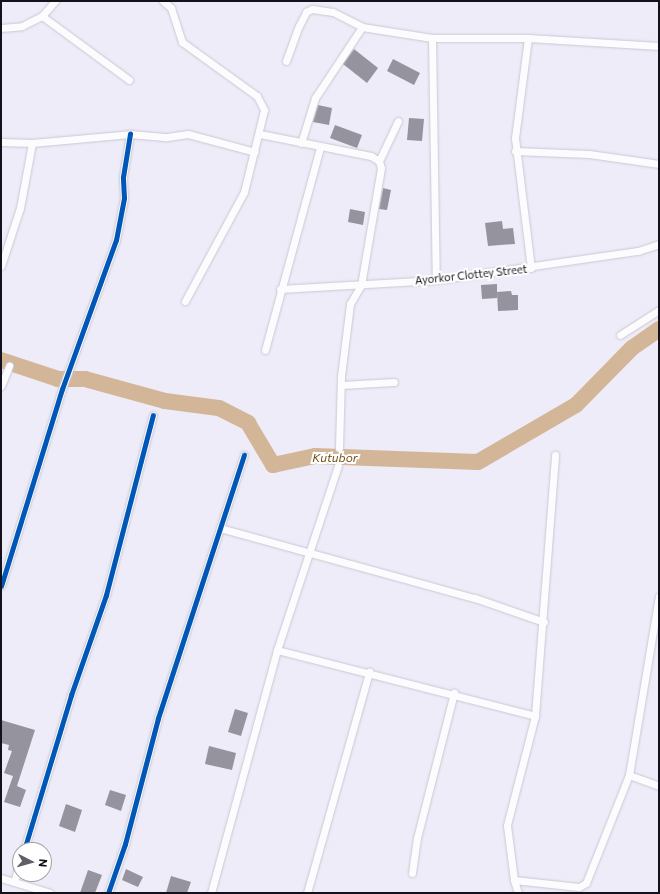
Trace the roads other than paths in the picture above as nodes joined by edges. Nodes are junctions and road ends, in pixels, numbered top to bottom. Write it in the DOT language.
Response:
graph roads {
  1 [pos="55,1"];
  2 [pos="163,1"];
  3 [pos="42,16"];
  4 [pos="362,27"];
  5 [pos="1,28"];
  6 [pos="432,38"];
  7 [pos="528,38"];
  8 [pos="659,46"];
  9 [pos="286,61"];
  10 [pos="129,80"];
  11 [pos="398,121"];
  12 [pos="130,134"];
  13 [pos="260,134"];
  14 [pos="1,142"];
  15 [pos="32,143"];
  16 [pos="301,143"];
  17 [pos="320,147"];
  18 [pos="515,151"];
  19 [pos="255,152"];
  20 [pos="379,160"];
  21 [pos="659,164"];
  22 [pos="659,244"];
  23 [pos="1,266"];
  24 [pos="531,268"];
  25 [pos="436,280"];
  26 [pos="361,285"];
  27 [pos="280,289"];
  28 [pos="185,301"];
  29 [pos="659,310"];
  30 [pos="620,335"];
  31 [pos="265,350"];
  32 [pos="8,366"];
  33 [pos="394,382"];
  34 [pos="341,385"];
  35 [pos="1,386"];
  36 [pos="153,415"];
  37 [pos="339,448"];
  38 [pos="244,455"];
  39 [pos="555,455"];
  40 [pos="338,466"];
  41 [pos="220,528"];
  42 [pos="309,553"];
  43 [pos="1,586"];
  44 [pos="659,596"];
  45 [pos="544,622"];
  46 [pos="277,650"];
  47 [pos="369,672"];
  48 [pos="454,693"];
  49 [pos="535,716"];
  50 [pos="628,775"];
  51 [pos="659,786"];
  52 [pos="26,842"];
  53 [pos="412,873"];
  54 [pos="1,878"];
  55 [pos="514,880"];
  56 [pos="12,881"];
  57 [pos="14,882"];
  58 [pos="50,893"];
  59 [pos="108,893"];
  60 [pos="211,893"];
  61 [pos="307,893"];
  62 [pos="518,893"];
  1 -- 3 [label="street"];
  2 -- 13 [label="street"];
  3 -- 5 [label="street"];
  3 -- 10 [label="street"];
  4 -- 6 [label="street"];
  4 -- 9 [label="street"];
  4 -- 16 [label="street"];
  6 -- 7 [label="street"];
  6 -- 25 [label="street"];
  7 -- 8 [label="street"];
  7 -- 18 [label="street"];
  11 -- 20 [label="street"];
  12 -- 15 [label="street"];
  12 -- 19 [label="street"];
  12 -- 43 [label="street"];
  13 -- 16 [label="street"];
  13 -- 19 [label="street"];
  14 -- 15 [label="street"];
  15 -- 23 [label="street"];
  16 -- 17 [label="street"];
  17 -- 20 [label="street"];
  17 -- 27 [label="street"];
  18 -- 21 [label="street"];
  18 -- 24 [label="street"];
  19 -- 28 [label="street"];
  20 -- 26 [label="street"];
  22 -- 24 [label="street, Ayorkor Clottey Street"];
  24 -- 25 [label="street, Ayorkor Clottey Street"];
  25 -- 26 [label="street, Ayorkor Clottey Street"];
  26 -- 27 [label="street, Ayorkor Clottey Street"];
  26 -- 34 [label="street"];
  27 -- 31 [label="street"];
  29 -- 30 [label="street"];
  32 -- 35 [label="street"];
  33 -- 34 [label="street"];
  34 -- 37 [label="street"];
  36 -- 52 [label="street"];
  38 -- 41 [label="street"];
  39 -- 45 [label="street"];
  40 -- 42 [label="street"];
  41 -- 42 [label="street"];
  41 -- 59 [label="street"];
  42 -- 45 [label="street"];
  42 -- 46 [label="street"];
  44 -- 50 [label="street"];
  45 -- 49 [label="street"];
  46 -- 47 [label="street"];
  46 -- 60 [label="street"];
  47 -- 48 [label="street"];
  47 -- 61 [label="street"];
  48 -- 49 [label="street"];
  48 -- 53 [label="street"];
  49 -- 55 [label="street"];
  50 -- 51 [label="street"];
  50 -- 55 [label="street"];
  54 -- 56 [label="street"];
  55 -- 62 [label="street"];
  57 -- 58 [label="street"];
}
